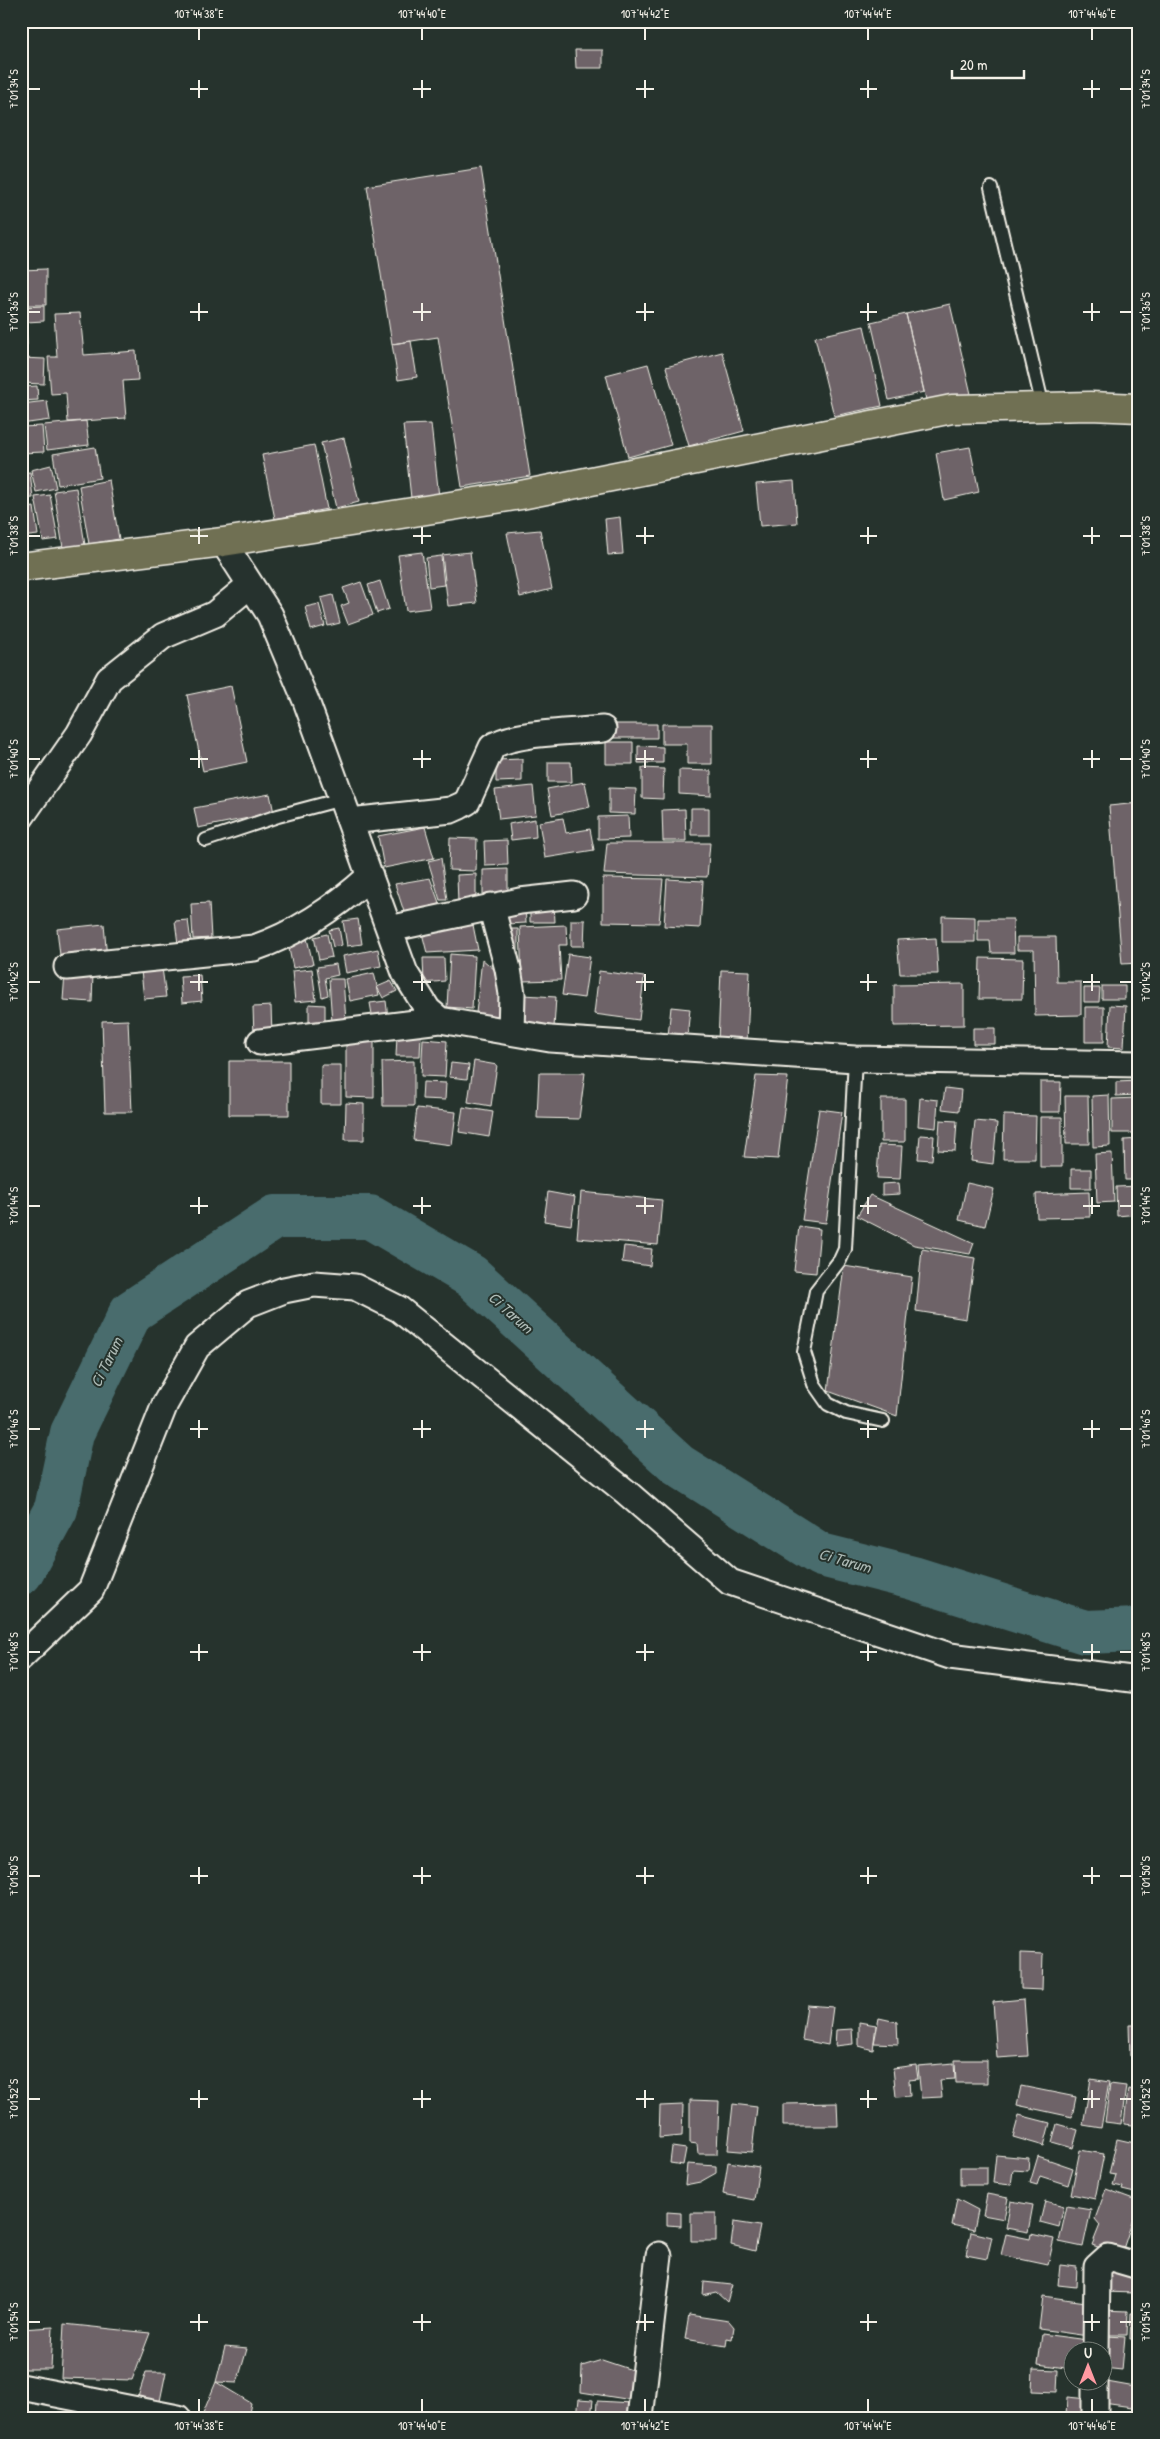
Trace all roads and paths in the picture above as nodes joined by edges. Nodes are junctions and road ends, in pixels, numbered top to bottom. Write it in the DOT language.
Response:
graph roads {
  1 [pos="991,188"];
  2 [pos="1043,407"];
  3 [pos="1139,408"];
  4 [pos="223,542"];
  5 [pos="21,568"];
  6 [pos="250,584"];
  7 [pos="603,729"];
  8 [pos="346,810"];
  9 [pos="21,817"];
  10 [pos="206,840"];
  11 [pos="370,876"];
  12 [pos="574,895"];
  13 [pos="491,906"];
  14 [pos="389,929"];
  15 [pos="67,967"];
  16 [pos="440,1020"];
  17 [pos="511,1032"];
  18 [pos="260,1042"];
  19 [pos="855,1059"];
  20 [pos="1139,1064"];
  21 [pos="883,1421"];
  22 [pos="21,1657"];
  23 [pos="1139,1680"];
  24 [pos="659,2255"];
  25 [pos="1139,2266"];
  26 [pos="1096,2342"];
  27 [pos="21,2387"];
  28 [pos="1095,2392"];
  29 [pos="112,2411"];
  30 [pos="178,2418"];
  31 [pos="640,2418"];
  32 [pos="1095,2418"];
  1 -- 2 [label="lane"];
  2 -- 3 [label="main road"];
  2 -- 4 [label="main road"];
  4 -- 5 [label="main road"];
  4 -- 6 [label="street"];
  6 -- 8 [label="street"];
  6 -- 9 [label="street"];
  7 -- 8 [label="street"];
  8 -- 10 [label="lane"];
  8 -- 11 [label="street"];
  11 -- 14 [label="street"];
  11 -- 15 [label="street"];
  12 -- 13 [label="street"];
  13 -- 14 [label="street"];
  13 -- 17 [label="street"];
  14 -- 16 [label="street"];
  16 -- 17 [label="street"];
  16 -- 18 [label="street"];
  17 -- 19 [label="street"];
  19 -- 20 [label="street"];
  19 -- 21 [label="lane"];
  22 -- 23 [label="street"];
  24 -- 31 [label="street"];
  25 -- 26 [label="street"];
  27 -- 29 [label="street"];
  28 -- 32 [label="street"];
  29 -- 30 [label="street"];
}
